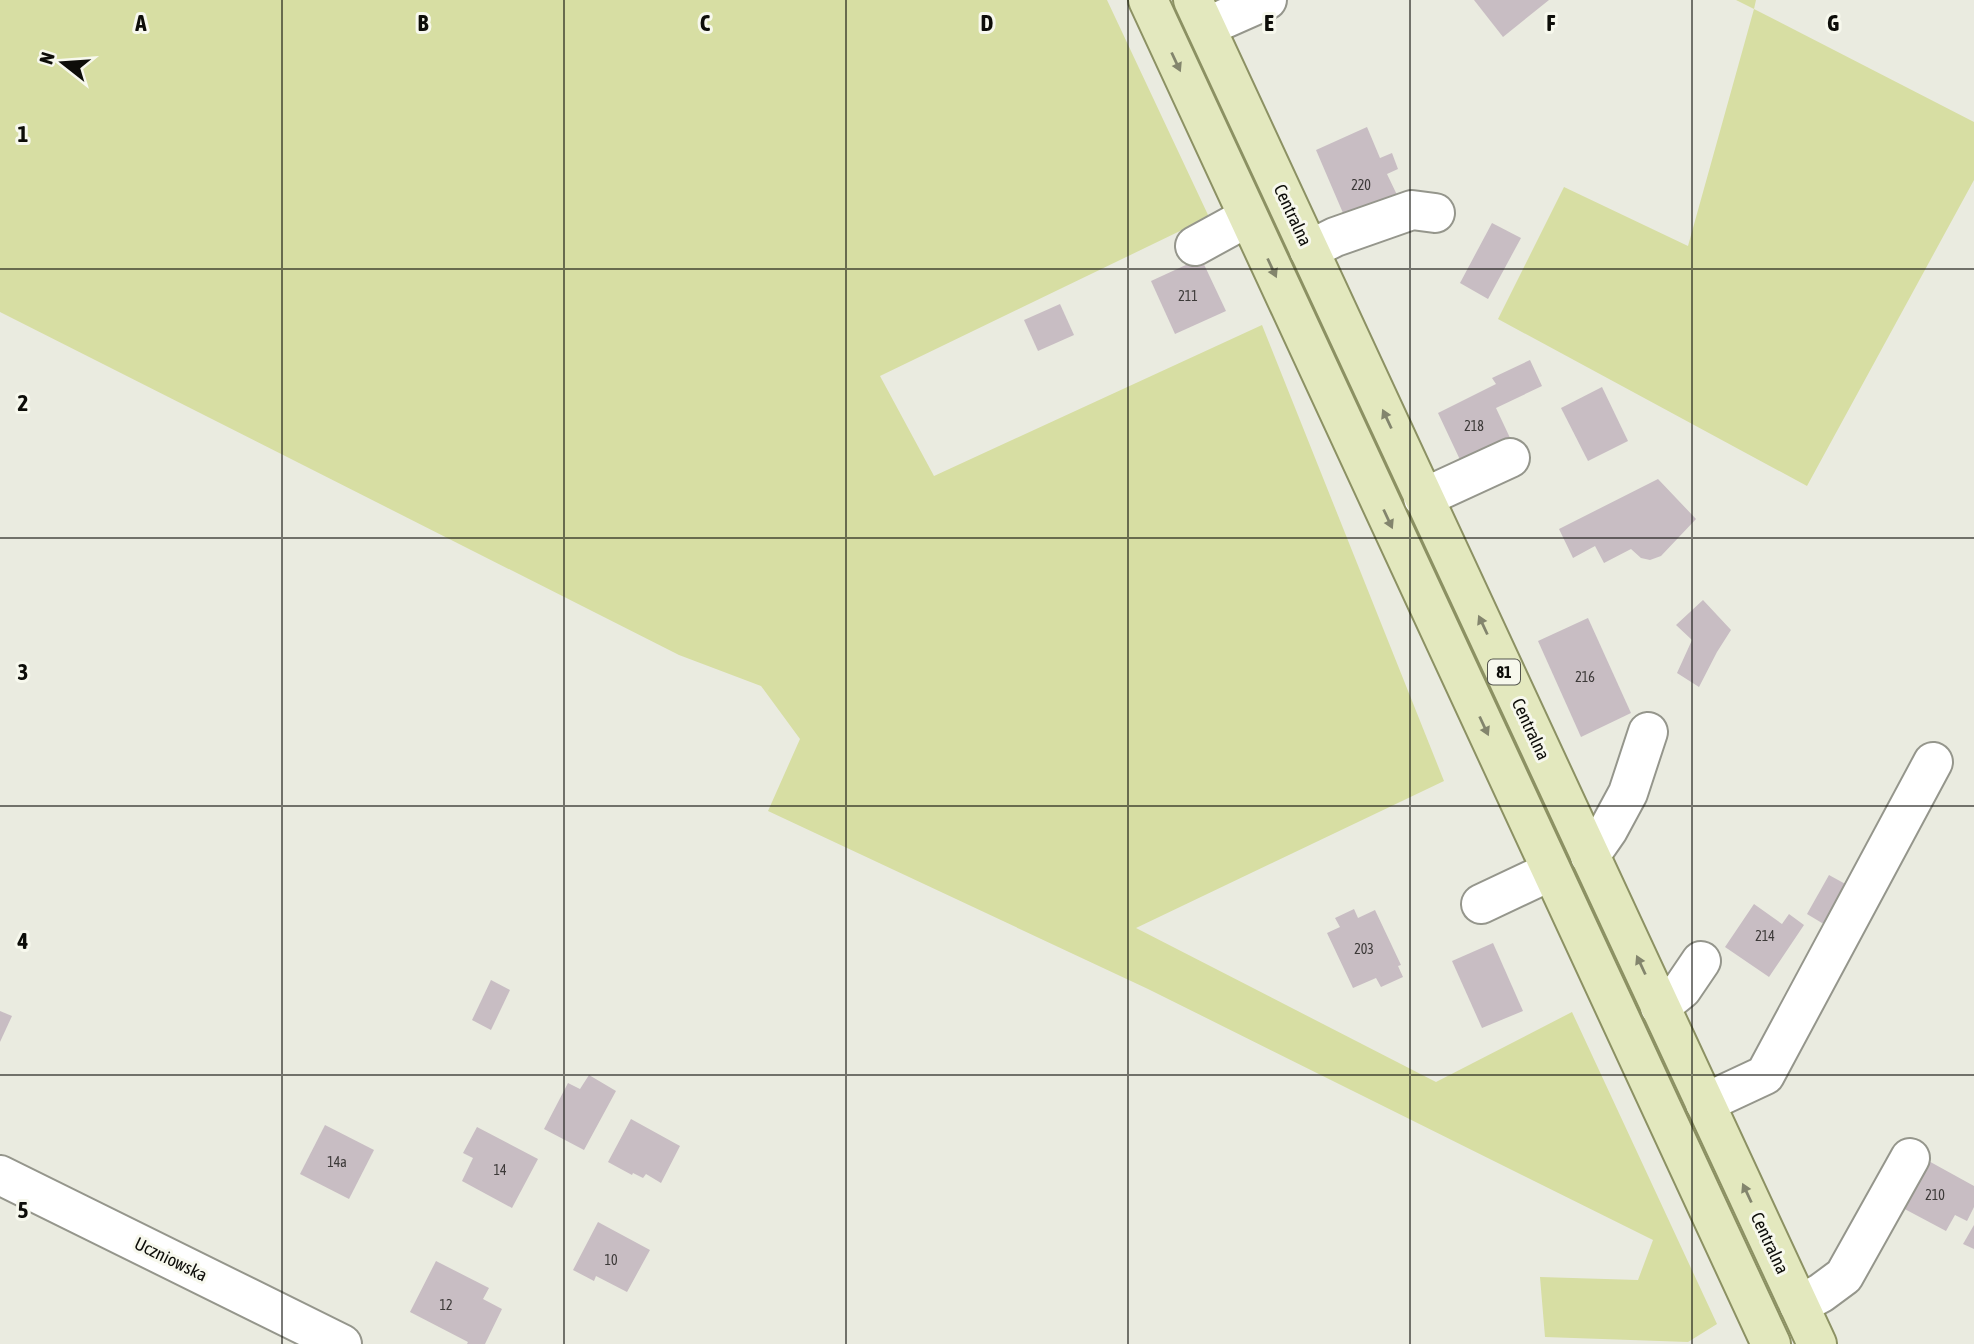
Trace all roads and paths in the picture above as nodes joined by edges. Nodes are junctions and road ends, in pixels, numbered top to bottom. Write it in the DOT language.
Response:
graph roads {
  1 [pos="1148,0"];
  2 [pos="1267,0"];
  3 [pos="1199,14"];
  4 [pos="1435,213"];
  5 [pos="1248,217"];
  6 [pos="1195,246"];
  7 [pos="1309,250"];
  8 [pos="1510,458"];
  9 [pos="1423,498"];
  10 [pos="1648,732"];
  11 [pos="1933,762"];
  12 [pos="1590,856"];
  13 [pos="1551,871"];
  14 [pos="1480,904"];
  15 [pos="1701,961"];
  16 [pos="1661,1007"];
  17 [pos="1705,1103"];
  18 [pos="1910,1158"];
  19 [pos="0,1175"];
  20 [pos="1799,1305"];
  21 [pos="342,1344"];
  22 [pos="1770,1344"];
  23 [pos="1817,1344"];
  1 -- 5 [label="main road, 81, one-way"];
  2 -- 3 [label="street"];
  3 -- 7 [label="main road, Centralna / 81"];
  4 -- 7 [label="street"];
  5 -- 6 [label="street"];
  5 -- 13 [label="main road, 81, one-way"];
  9 -- 7 [label="main road, Centralna / 81, one-way"];
  8 -- 9 [label="street"];
  12 -- 9 [label="main road, Centralna / 81, one-way"];
  10 -- 12 [label="street"];
  11 -- 17 [label="street"];
  16 -- 12 [label="main road, Centralna / 81, one-way"];
  13 -- 14 [label="street"];
  13 -- 22 [label="main road, 81"];
  15 -- 16 [label="street"];
  16 -- 17 [label="main road, Centralna / 81"];
  20 -- 17 [label="main road, Centralna / 81, one-way"];
  18 -- 20 [label="street"];
  19 -- 21 [label="street, Uczniowska"];
  20 -- 23 [label="main road, Centralna / 81"];
}
